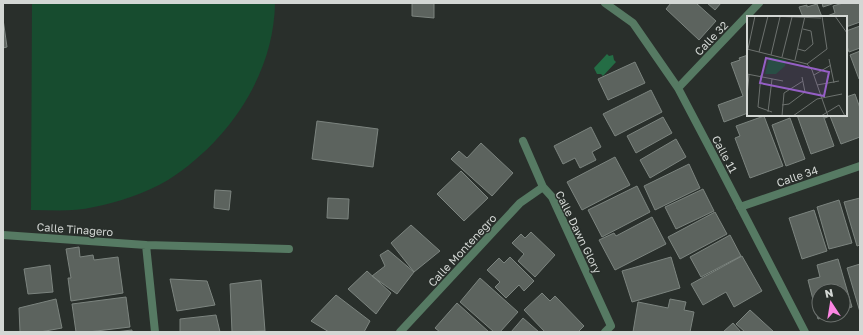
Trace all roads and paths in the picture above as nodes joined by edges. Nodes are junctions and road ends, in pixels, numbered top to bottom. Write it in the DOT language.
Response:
graph roads {
  1 [pos="605,3"];
  2 [pos="760,3"];
  3 [pos="747,16"];
  4 [pos="747,16"];
  5 [pos="678,88"];
  6 [pos="523,141"];
  7 [pos="860,166"];
  8 [pos="543,187"];
  9 [pos="740,207"];
  10 [pos="3,235"];
  11 [pos="146,244"];
  12 [pos="289,249"];
  13 [pos="155,332"];
  14 [pos="400,332"];
  15 [pos="605,332"];
  16 [pos="805,332"];
  1 -- 5 [label="street, Calle 11"];
  2 -- 3 [label="street, Calle 32"];
  4 -- 5 [label="street, Calle 32"];
  5 -- 9 [label="street, Calle 11"];
  6 -- 8 [label="street, Calle Dawn Glory"];
  7 -- 9 [label="street, Calle 34"];
  8 -- 14 [label="street, Calle Montenegro"];
  8 -- 15 [label="street, Calle Dawn Glory"];
  9 -- 16 [label="street, Calle 11"];
  10 -- 11 [label="street, Calle Tinagero"];
  11 -- 12 [label="street, Calle Tinagero"];
  11 -- 13 [label="street"];
}
